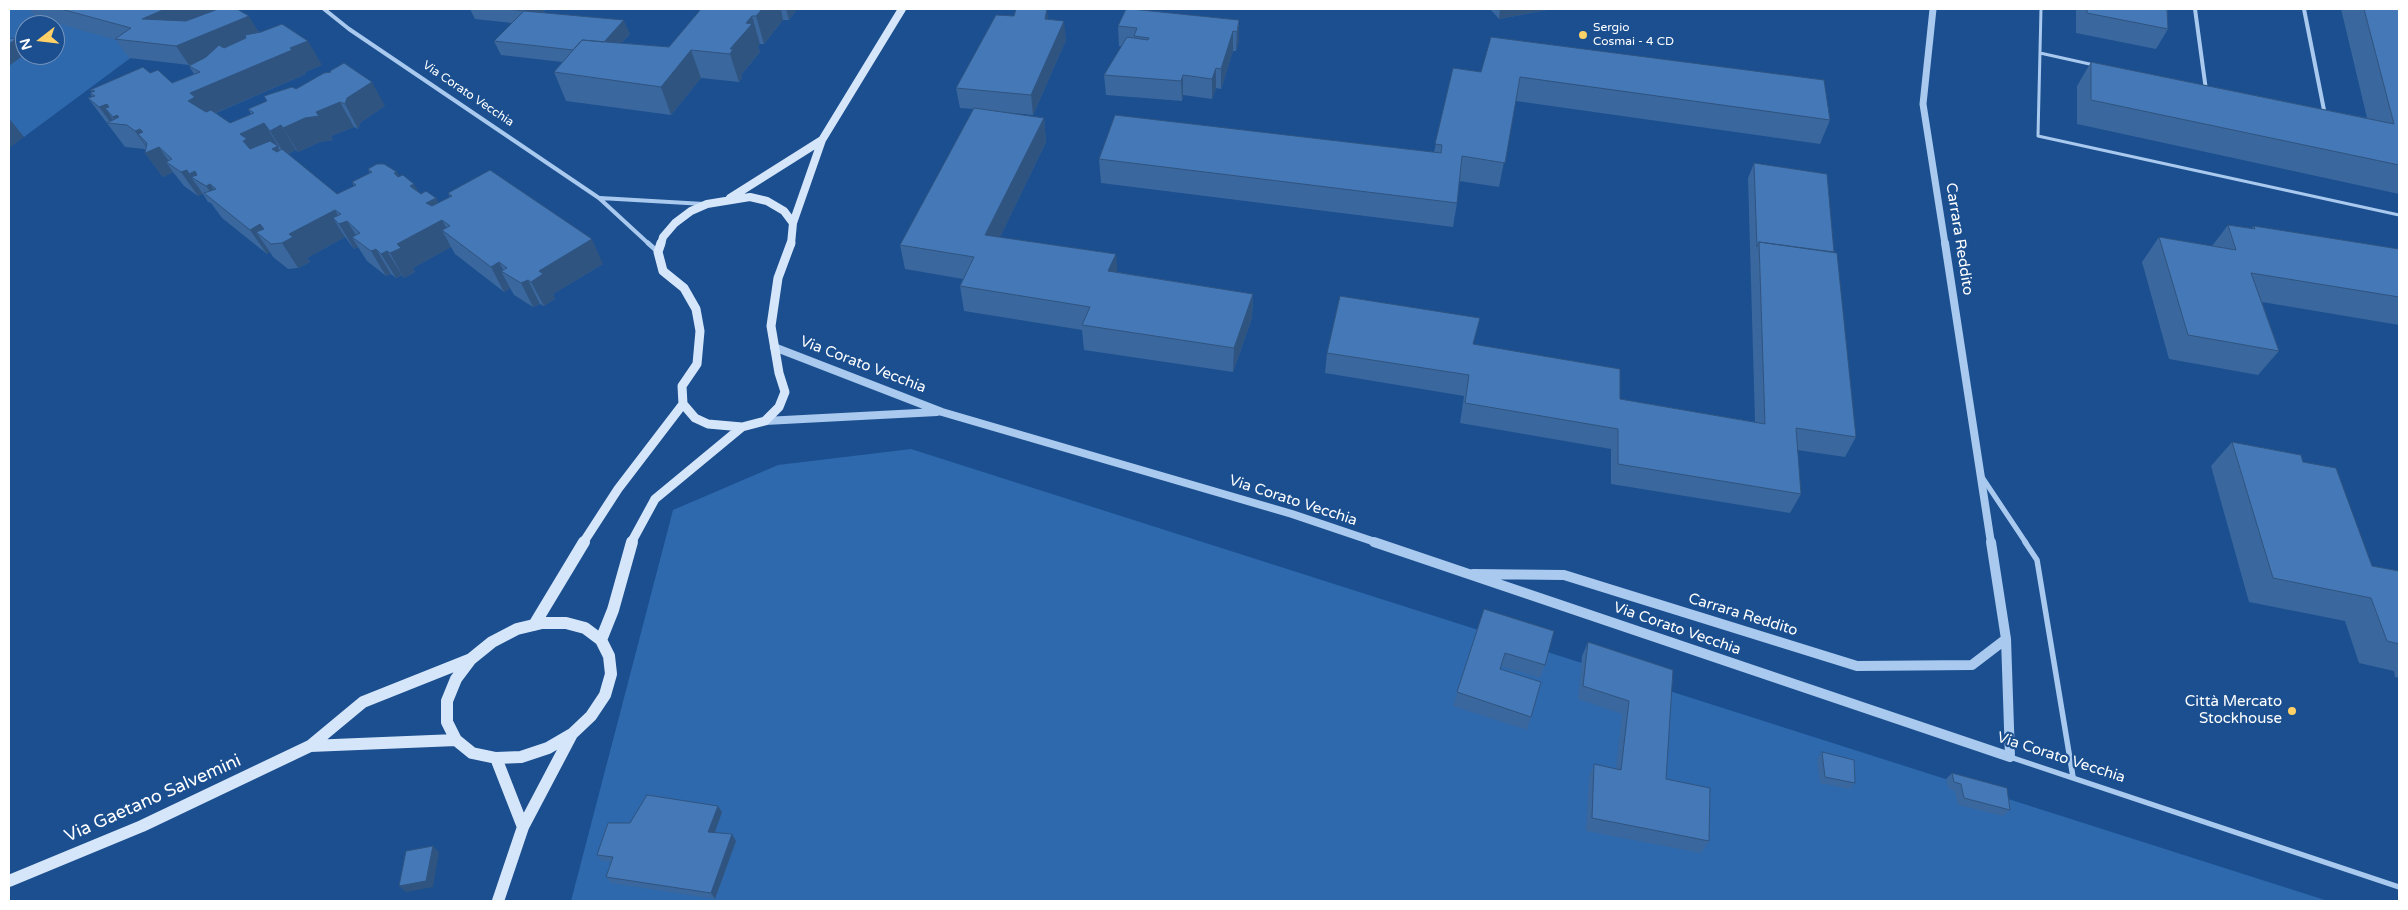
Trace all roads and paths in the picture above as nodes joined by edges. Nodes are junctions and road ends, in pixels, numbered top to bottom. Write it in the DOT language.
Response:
graph roads {
  1 [pos="324,9"];
  2 [pos="902,9"];
  3 [pos="1933,9"];
  4 [pos="2041,9"];
  5 [pos="2195,9"];
  6 [pos="2304,9"];
  7 [pos="2040,53"];
  8 [pos="2099,66"];
  9 [pos="2196,88"];
  10 [pos="2206,90"];
  11 [pos="2215,92"];
  12 [pos="2316,113"];
  13 [pos="822,140"];
  14 [pos="600,198"];
  15 [pos="729,199"];
  16 [pos="707,204"];
  17 [pos="2399,215"];
  18 [pos="793,223"];
  19 [pos="658,252"];
  20 [pos="774,347"];
  21 [pos="683,404"];
  22 [pos="942,412"];
  23 [pos="765,421"];
  24 [pos="742,427"];
  25 [pos="1980,473"];
  26 [pos="1465,574"];
  27 [pos="534,625"];
  28 [pos="2006,639"];
  29 [pos="601,640"];
  30 [pos="471,659"];
  31 [pos="572,734"];
  32 [pos="456,740"];
  33 [pos="310,746"];
  34 [pos="2010,757"];
  35 [pos="496,758"];
  36 [pos="2073,777"];
  37 [pos="523,827"];
  38 [pos="9,880"];
  39 [pos="2399,887"];
  40 [pos="498,901"];
  1 -- 14 [label="street, Via Corato Vecchia"];
  2 -- 13 [label="main road"];
  3 -- 25 [label="street, Carrara Reddito"];
  4 -- 7 [label="lane"];
  5 -- 10 [label="street"];
  6 -- 12 [label="street"];
  7 -- 8 [label="lane"];
  7 -- 17 [label="lane"];
  9 -- 10 [label="lane"];
  10 -- 11 [label="street"];
  13 -- 15 [label="main road"];
  13 -- 18 [label="main road"];
  14 -- 16 [label="street"];
  14 -- 19 [label="street, Via Corato Vecchia"];
  15 -- 16 [label="main road"];
  15 -- 18 [label="main road"];
  16 -- 19 [label="main road"];
  18 -- 20 [label="main road"];
  19 -- 21 [label="main road"];
  20 -- 22 [label="street, Via Corato Vecchia"];
  20 -- 23 [label="main road"];
  21 -- 24 [label="main road"];
  21 -- 27 [label="main road"];
  22 -- 23 [label="street, Via Corato Vecchia"];
  22 -- 26 [label="street, Via Corato Vecchia"];
  23 -- 24 [label="main road"];
  24 -- 29 [label="main road"];
  25 -- 28 [label="street, Carrara Reddito"];
  25 -- 36 [label="street, Carrara Reddito"];
  26 -- 28 [label="street, Carrara Reddito"];
  26 -- 34 [label="street, Via Corato Vecchia"];
  27 -- 29 [label="main road"];
  27 -- 30 [label="main road"];
  28 -- 34 [label="street, Carrara Reddito"];
  29 -- 31 [label="main road"];
  30 -- 32 [label="main road"];
  30 -- 33 [label="main road, Via Gaetano Salvemini"];
  31 -- 35 [label="main road"];
  31 -- 37 [label="main road"];
  32 -- 33 [label="main road, Via Gaetano Salvemini"];
  32 -- 35 [label="main road"];
  33 -- 38 [label="main road, Via Gaetano Salvemini"];
  34 -- 36 [label="street, Via Corato Vecchia"];
  35 -- 37 [label="main road"];
  36 -- 39 [label="street, Via Corato Vecchia"];
  37 -- 40 [label="main road"];
}
